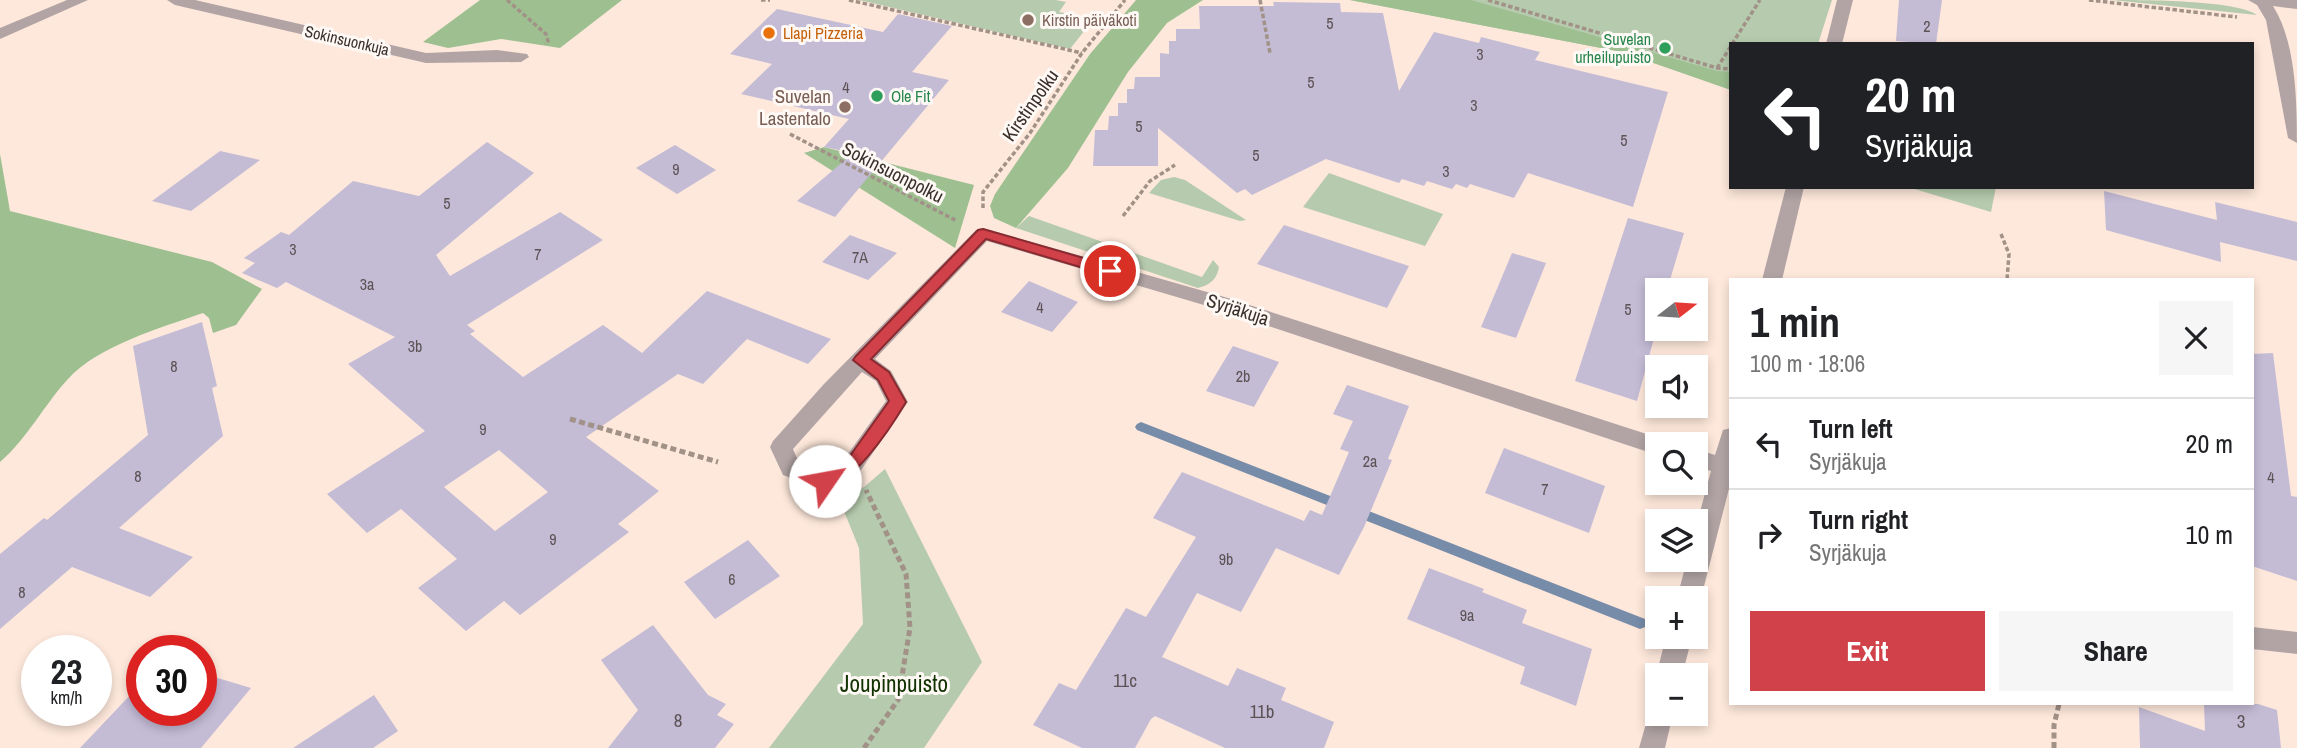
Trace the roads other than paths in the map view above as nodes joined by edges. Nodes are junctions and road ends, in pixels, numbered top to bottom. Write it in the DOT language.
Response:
graph roads {
  1 [pos="80,0"];
  2 [pos="175,0"];
  3 [pos="1845,0"];
  4 [pos="2256,0"];
  5 [pos="2262,1"];
  6 [pos="2297,4"];
  7 [pos="0,34"];
  8 [pos="1834,42"];
  9 [pos="521,57"];
  10 [pos="2297,138"];
  11 [pos="1795,189"];
  12 [pos="1773,278"];
  13 [pos="861,360"];
  14 [pos="1645,442"];
  15 [pos="1708,462"];
  16 [pos="1727,468"];
  17 [pos="1693,586"];
  18 [pos="2254,638"];
  19 [pos="2297,643"];
  20 [pos="1657,726"];
  21 [pos="1652,748"];
  1 -- 7 [label="street"];
  2 -- 9 [label="street, Sokinsuonkuja"];
  3 -- 8 [label="street"];
  4 -- 5 [label="street"];
  5 -- 6 [label="street"];
  5 -- 10 [label="street"];
  11 -- 12 [label="street"];
  13 -- 13 [label="street"];
  13 -- 14 [label="street, Syrjäkuja"];
  15 -- 16 [label="street"];
  16 -- 17 [label="street"];
  18 -- 19 [label="street"];
  20 -- 21 [label="street"];
}
